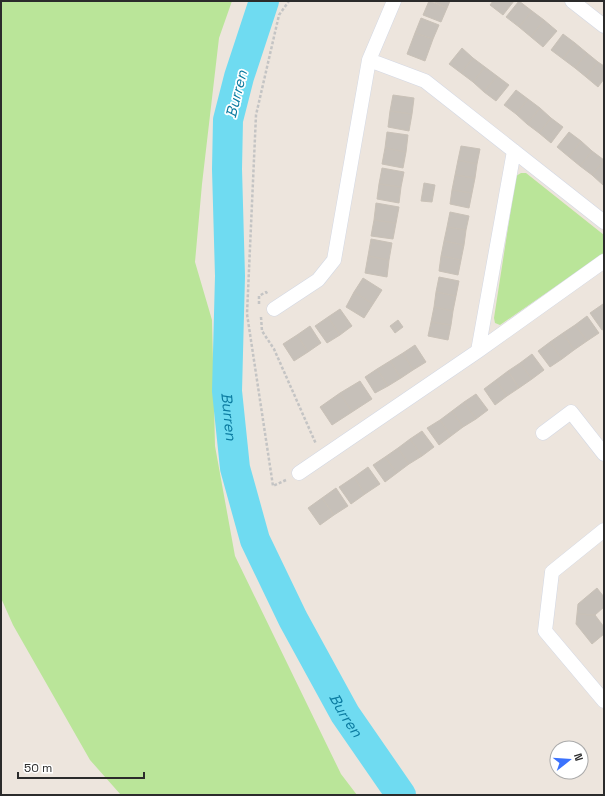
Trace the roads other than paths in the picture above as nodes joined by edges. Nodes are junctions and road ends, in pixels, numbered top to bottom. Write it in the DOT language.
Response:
graph roads {
  1 [pos="394,1"];
  2 [pos="572,1"];
  3 [pos="604,26"];
  4 [pos="369,60"];
  5 [pos="514,152"];
  6 [pos="604,222"];
  7 [pos="604,261"];
  8 [pos="274,309"];
  9 [pos="478,351"];
  10 [pos="543,433"];
  11 [pos="604,454"];
  12 [pos="299,473"];
  13 [pos="604,530"];
  14 [pos="604,701"];
  1 -- 4 [label="street"];
  2 -- 3 [label="street"];
  4 -- 5 [label="street"];
  4 -- 8 [label="street"];
  5 -- 6 [label="street"];
  5 -- 9 [label="street"];
  7 -- 9 [label="street"];
  9 -- 12 [label="street"];
  10 -- 11 [label="street"];
  13 -- 14 [label="street"];
}
